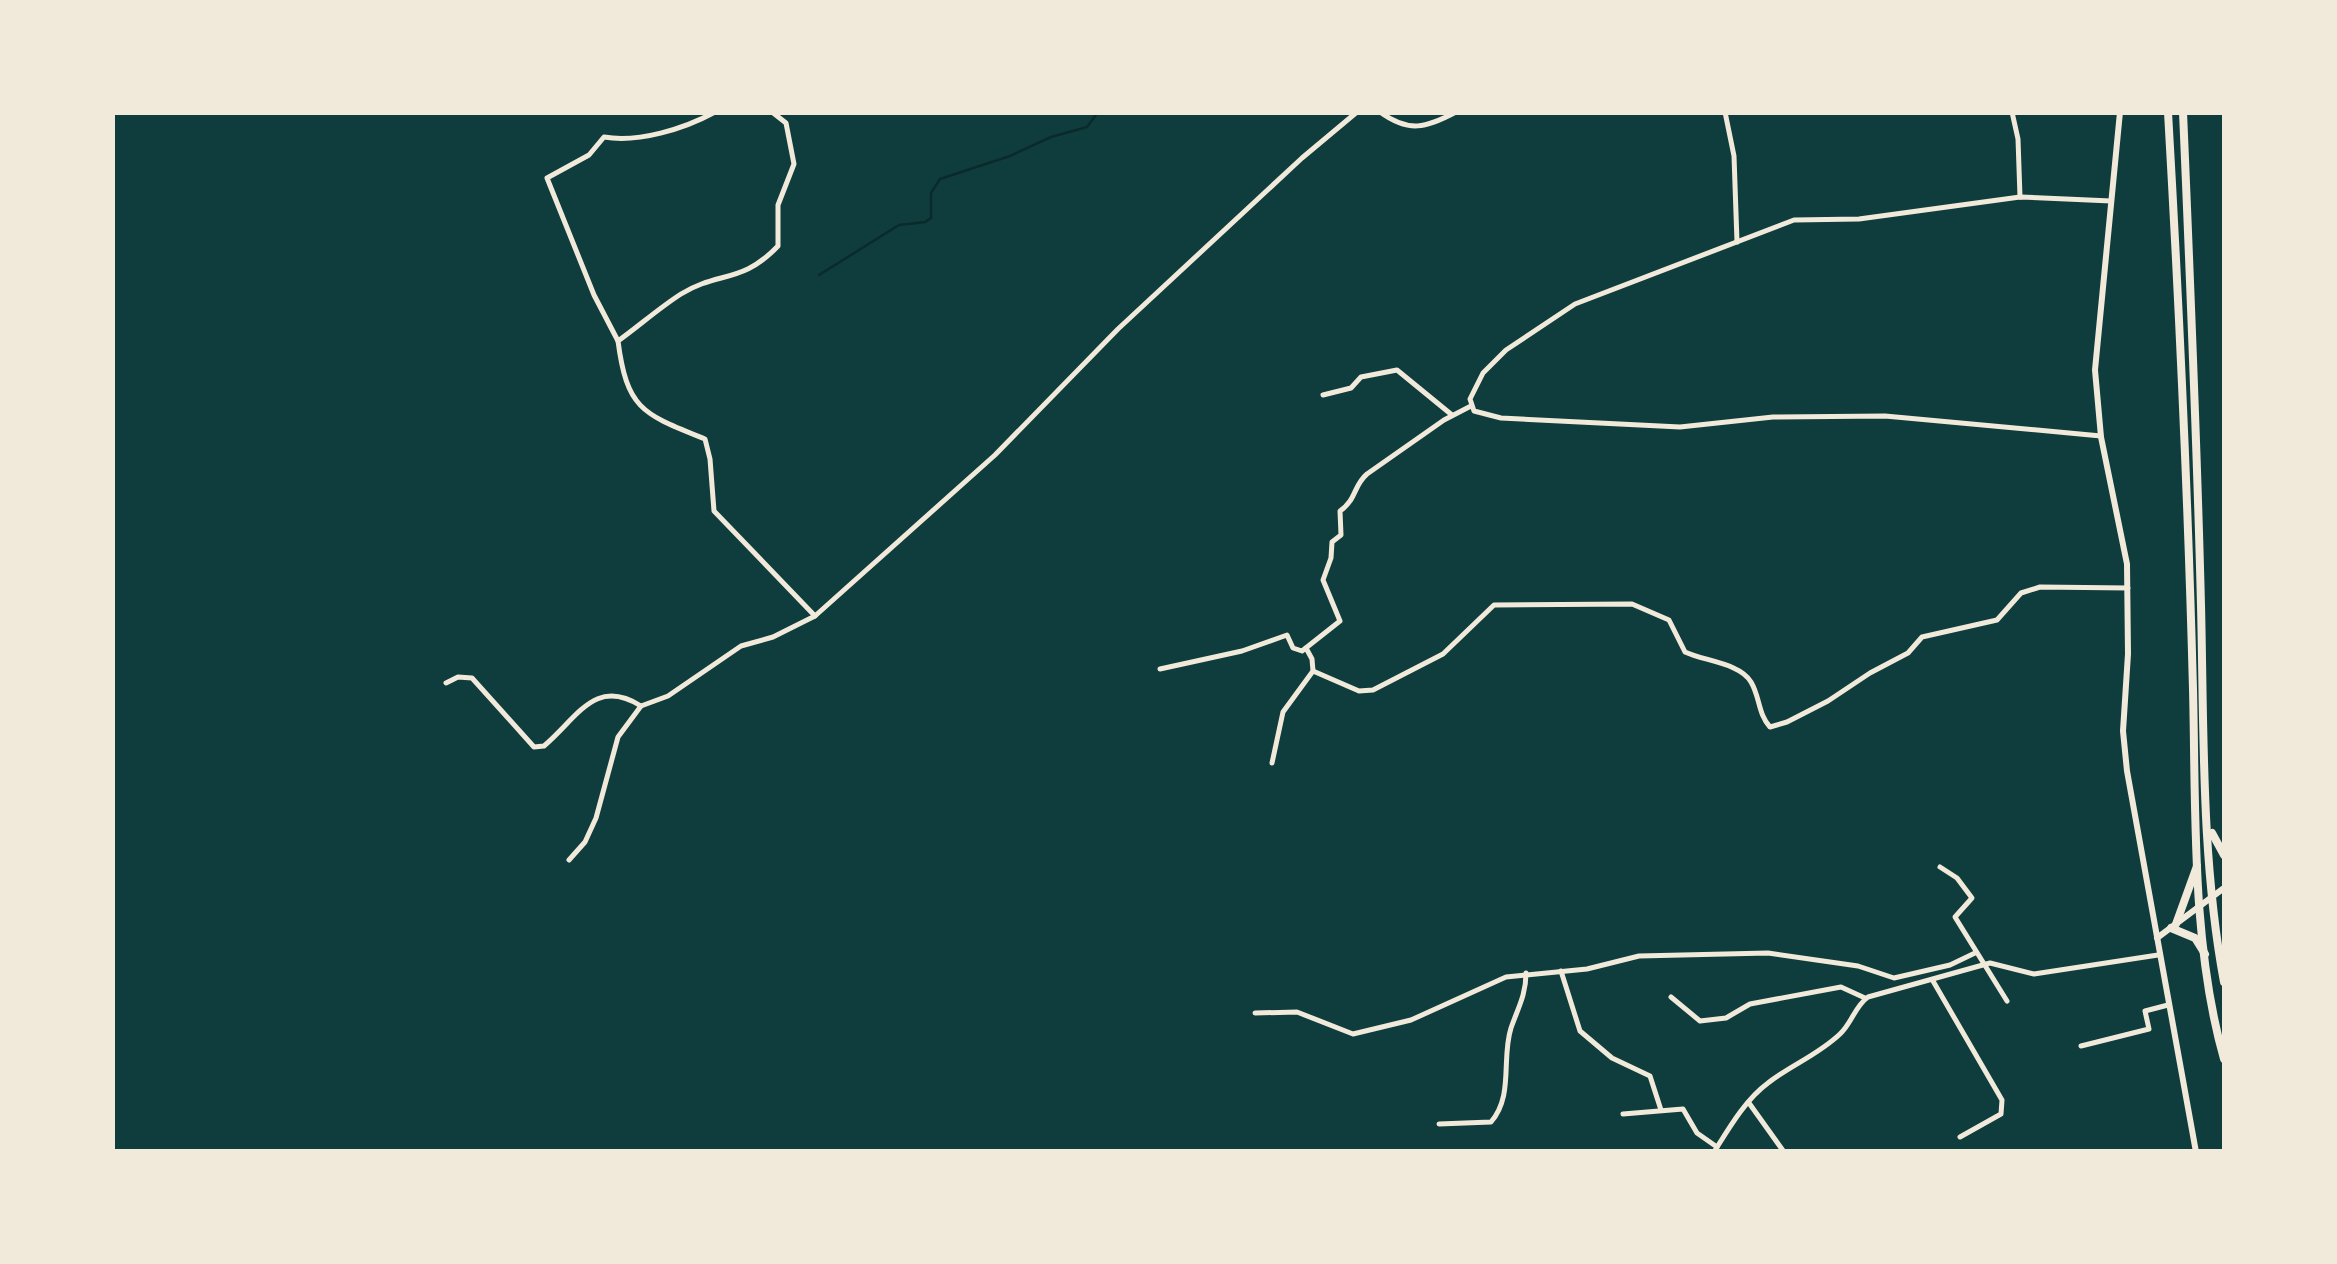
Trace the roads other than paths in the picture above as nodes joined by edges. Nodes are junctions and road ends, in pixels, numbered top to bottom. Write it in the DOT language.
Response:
graph roads {
  1 [pos="715,112"];
  2 [pos="772,112"];
  3 [pos="789,112"];
  4 [pos="1357,112"];
  5 [pos="1380,112"];
  6 [pos="1456,112"];
  7 [pos="1725,112"];
  8 [pos="2012,112"];
  9 [pos="2120,112"];
  10 [pos="2168,112"];
  11 [pos="2183,112"];
  12 [pos="783,119"];
  13 [pos="2020,197"];
  14 [pos="2112,200"];
  15 [pos="1736,242"];
  16 [pos="618,340"];
  17 [pos="1323,395"];
  18 [pos="1471,406"];
  19 [pos="1452,416"];
  20 [pos="2102,436"];
  21 [pos="2128,588"];
  22 [pos="815,616"];
  23 [pos="1306,648"];
  24 [pos="1160,669"];
  25 [pos="1314,671"];
  26 [pos="446,683"];
  27 [pos="641,706"];
  28 [pos="1272,763"];
  29 [pos="2209,827"];
  30 [pos="2224,855"];
  31 [pos="569,860"];
  32 [pos="2198,862"];
  33 [pos="1940,867"];
  34 [pos="2224,888"];
  35 [pos="2213,898"];
  36 [pos="2201,906"];
  37 [pos="2224,922"];
  38 [pos="2173,926"];
  39 [pos="2156,938"];
  40 [pos="2218,939"];
  41 [pos="1975,953"];
  42 [pos="2158,955"];
  43 [pos="2206,956"];
  44 [pos="1985,965"];
  45 [pos="1561,971"];
  46 [pos="1526,973"];
  47 [pos="1933,981"];
  48 [pos="2224,982"];
  49 [pos="1672,997"];
  50 [pos="1865,998"];
  51 [pos="2006,1002"];
  52 [pos="2168,1005"];
  53 [pos="1255,1013"];
  54 [pos="2082,1046"];
  55 [pos="2224,1059"];
  56 [pos="1748,1103"];
  57 [pos="1660,1110"];
  58 [pos="1623,1114"];
  59 [pos="1439,1124"];
  60 [pos="1960,1137"];
  61 [pos="1715,1149"];
  62 [pos="1784,1152"];
  63 [pos="2196,1152"];
  1 -- 16 [label="street"];
  2 -- 12 [label="street"];
  3 -- 12 [label="street"];
  4 -- 22 [label="street"];
  5 -- 6 [label="street"];
  7 -- 15 [label="street"];
  8 -- 13 [label="street"];
  9 -- 14 [label="street"];
  10 -- 32 [label="main road"];
  11 -- 29 [label="main road"];
  12 -- 16 [label="street"];
  13 -- 14 [label="street"];
  13 -- 15 [label="street"];
  14 -- 20 [label="street"];
  15 -- 18 [label="street"];
  16 -- 22 [label="street"];
  17 -- 19 [label="street"];
  18 -- 19 [label="street"];
  18 -- 20 [label="street"];
  19 -- 23 [label="street"];
  20 -- 21 [label="street"];
  21 -- 25 [label="street"];
  21 -- 39 [label="street"];
  22 -- 27 [label="street"];
  23 -- 24 [label="street"];
  23 -- 25 [label="street"];
  25 -- 28 [label="street"];
  26 -- 27 [label="street"];
  27 -- 31 [label="street"];
  29 -- 30 [label="main road"];
  29 -- 35 [label="main road"];
  32 -- 36 [label="main road"];
  32 -- 38 [label="main road"];
  33 -- 41 [label="street"];
  34 -- 35 [label="street"];
  35 -- 36 [label="street"];
  35 -- 40 [label="main road"];
  36 -- 38 [label="street"];
  36 -- 43 [label="main road"];
  37 -- 40 [label="main road"];
  38 -- 39 [label="street"];
  38 -- 43 [label="main road"];
  39 -- 42 [label="street"];
  40 -- 48 [label="main road"];
  41 -- 44 [label="street"];
  41 -- 45 [label="street"];
  42 -- 44 [label="street"];
  42 -- 52 [label="street"];
  43 -- 55 [label="main road"];
  44 -- 47 [label="street"];
  44 -- 51 [label="street"];
  45 -- 46 [label="street"];
  45 -- 57 [label="street"];
  46 -- 53 [label="street"];
  46 -- 59 [label="street"];
  47 -- 50 [label="street"];
  47 -- 60 [label="street"];
  49 -- 50 [label="street"];
  50 -- 56 [label="street"];
  52 -- 54 [label="street"];
  52 -- 63 [label="street"];
  56 -- 61 [label="street"];
  56 -- 62 [label="street"];
  57 -- 58 [label="street"];
  57 -- 61 [label="street"];
}
